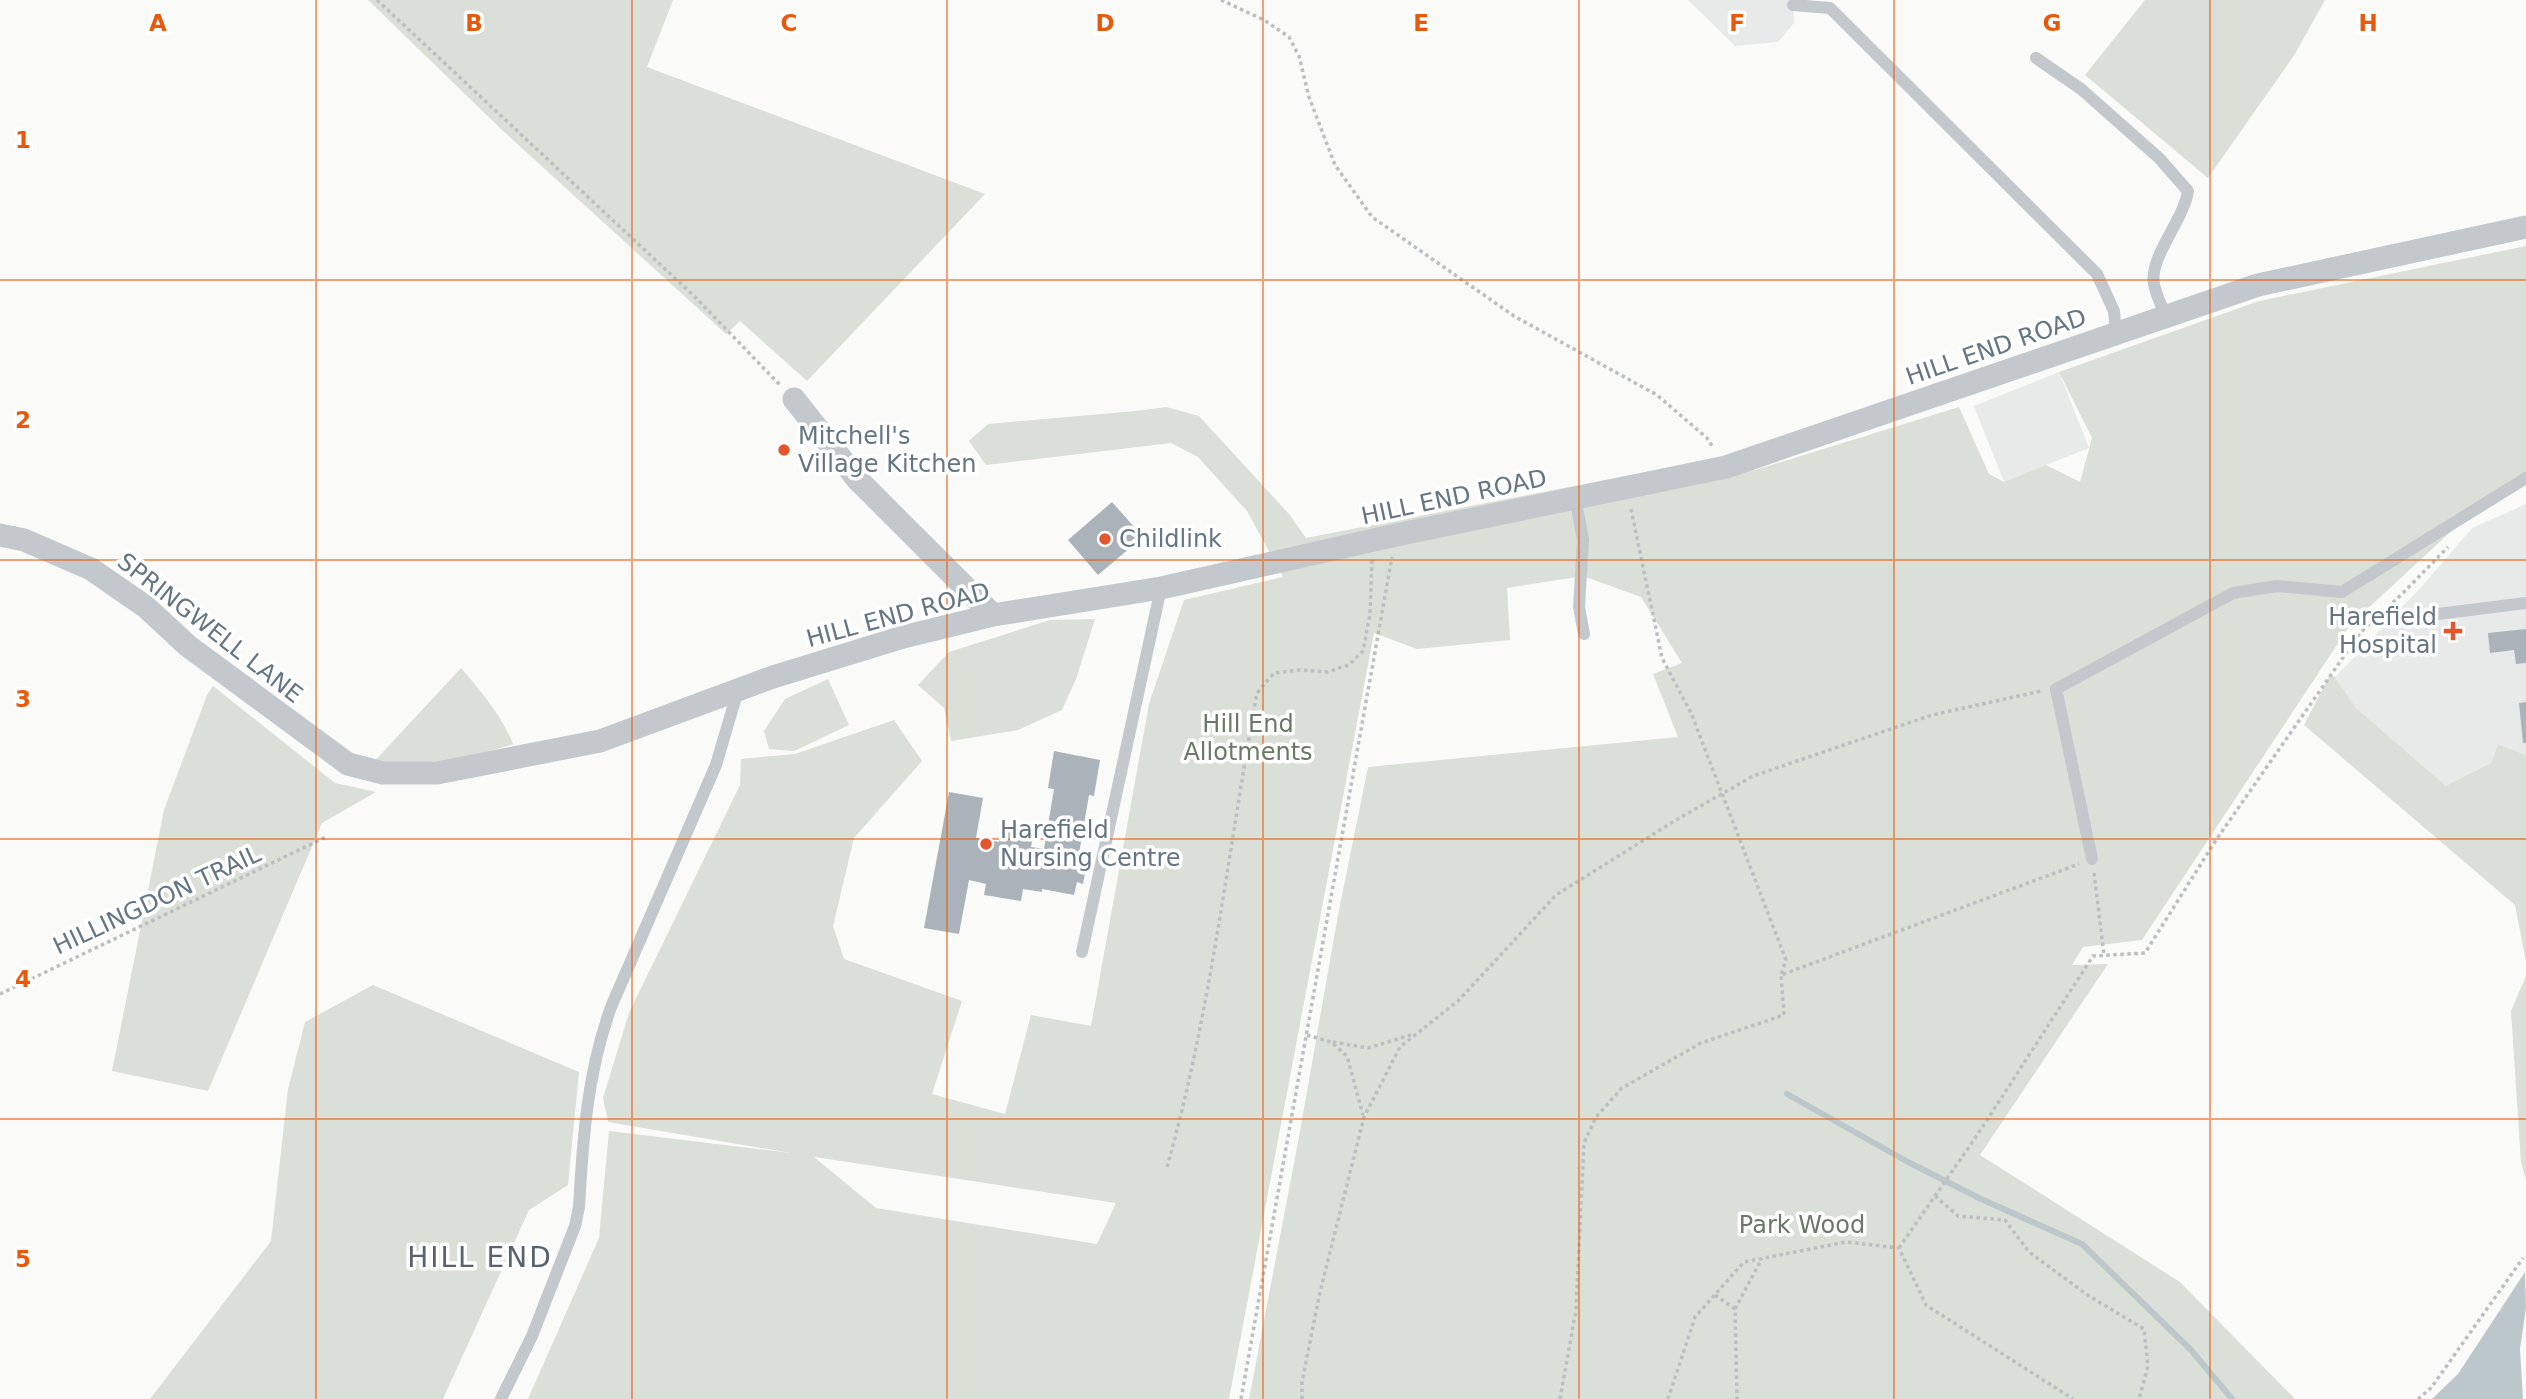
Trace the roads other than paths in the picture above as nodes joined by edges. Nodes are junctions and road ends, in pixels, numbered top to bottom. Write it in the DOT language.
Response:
graph roads {
  1 [pos="1793,5"];
  2 [pos="2036,58"];
  3 [pos="2526,227"];
  4 [pos="2165,316"];
  5 [pos="2116,333"];
  6 [pos="794,399"];
  7 [pos="2526,478"];
  8 [pos="1575,498"];
  9 [pos="0,535"];
  10 [pos="1161,588"];
  11 [pos="2526,603"];
  12 [pos="2438,614"];
  13 [pos="993,615"];
  14 [pos="1584,634"];
  15 [pos="738,690"];
  16 [pos="383,773"];
  17 [pos="2092,859"];
  18 [pos="1082,952"];
  19 [pos="502,1399"];
  1 -- 5 [label="lane"];
  2 -- 4 [label="lane"];
  3 -- 4 [label="street, HILL END ROAD"];
  4 -- 5 [label="street, HILL END ROAD"];
  5 -- 8 [label="street, HILL END ROAD"];
  6 -- 13 [label="street"];
  7 -- 17 [label="lane"];
  8 -- 10 [label="street, HILL END ROAD"];
  8 -- 14 [label="lane"];
  9 -- 16 [label="street, SPRINGWELL LANE"];
  10 -- 13 [label="street, HILL END ROAD"];
  10 -- 18 [label="lane"];
  11 -- 12 [label="lane"];
  13 -- 15 [label="street, HILL END ROAD"];
  15 -- 16 [label="street, HILL END ROAD"];
  15 -- 19 [label="lane"];
}
